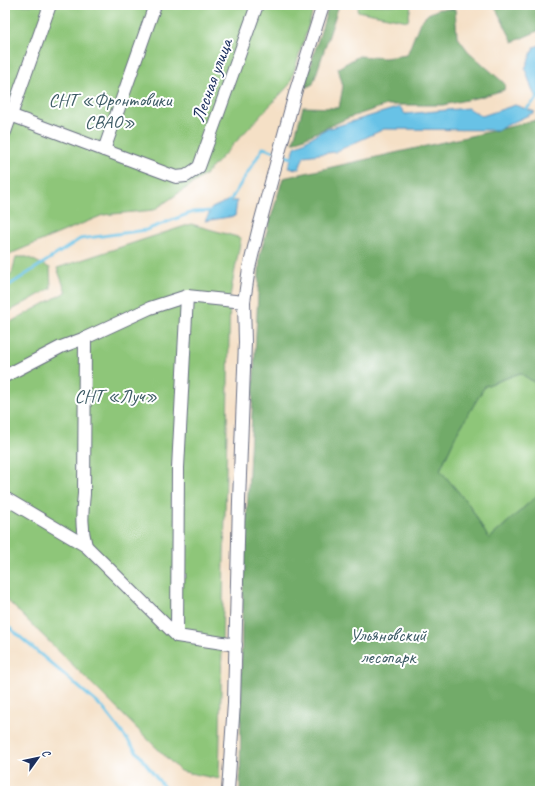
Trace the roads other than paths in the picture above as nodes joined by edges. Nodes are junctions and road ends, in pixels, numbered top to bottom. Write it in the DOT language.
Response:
graph roads {
  1 [pos="50,5"];
  2 [pos="155,5"];
  3 [pos="257,5"];
  4 [pos="323,5"];
  5 [pos="8,114"];
  6 [pos="5,132"];
  7 [pos="104,150"];
  8 [pos="187,296"];
  9 [pos="244,302"];
  10 [pos="84,338"];
  11 [pos="5,376"];
  12 [pos="5,498"];
  13 [pos="86,546"];
  14 [pos="177,636"];
  15 [pos="236,645"];
  16 [pos="228,791"];
  1 -- 5 [label="street"];
  2 -- 7 [label="street"];
  3 -- 7 [label="street, Лесная улица"];
  4 -- 9 [label="street"];
  5 -- 6 [label="street"];
  5 -- 7 [label="street"];
  8 -- 9 [label="street"];
  8 -- 10 [label="street"];
  8 -- 14 [label="street"];
  9 -- 15 [label="street"];
  10 -- 11 [label="street"];
  10 -- 13 [label="street"];
  12 -- 13 [label="street"];
  13 -- 14 [label="street"];
  14 -- 15 [label="street"];
  15 -- 16 [label="street"];
}
